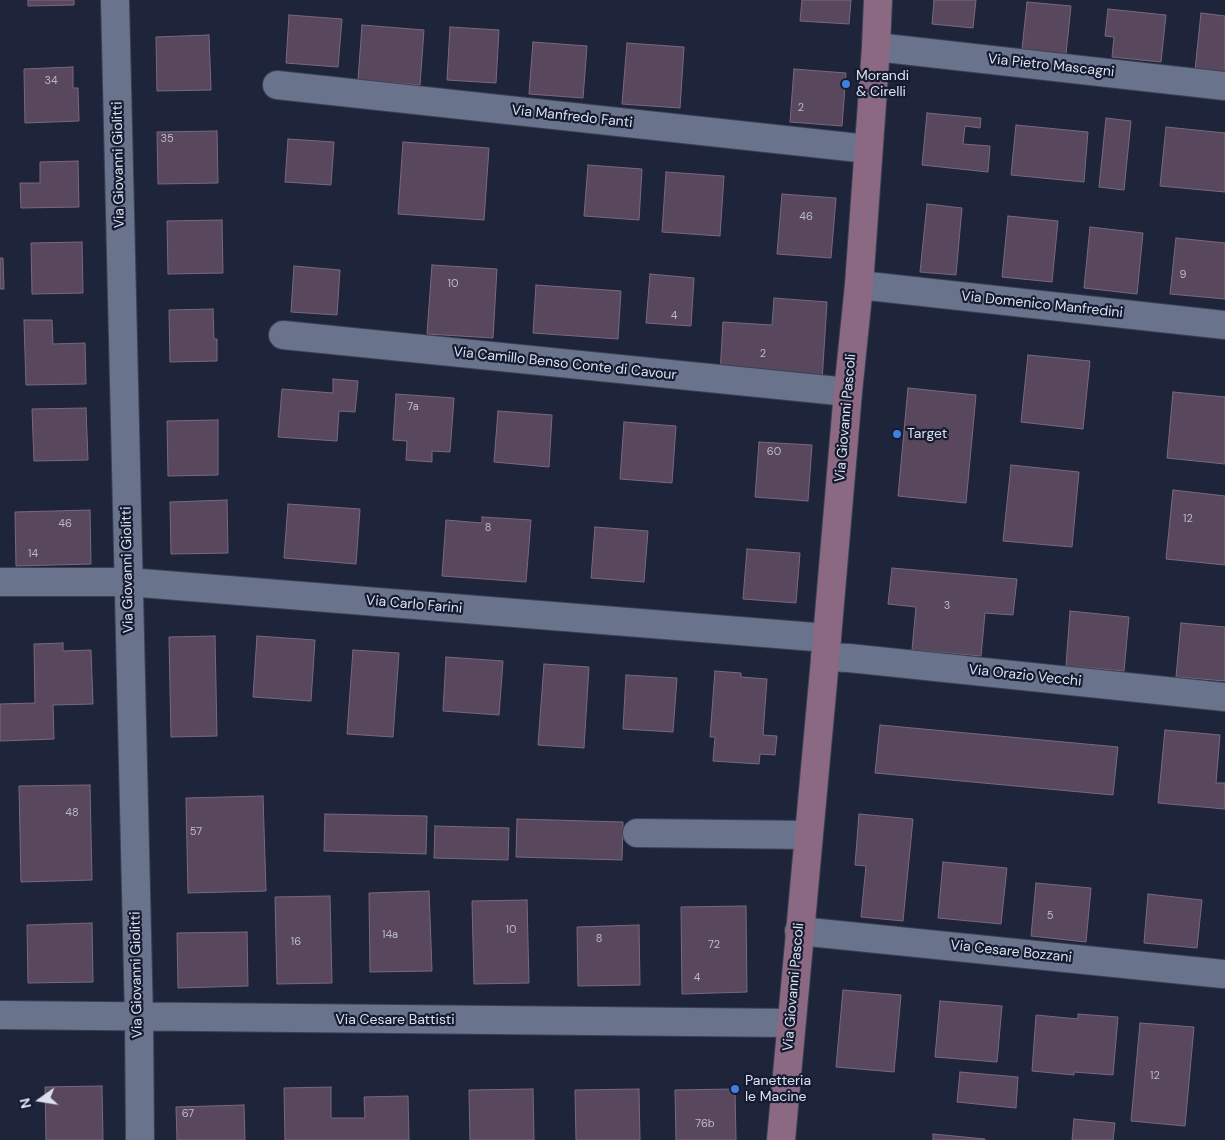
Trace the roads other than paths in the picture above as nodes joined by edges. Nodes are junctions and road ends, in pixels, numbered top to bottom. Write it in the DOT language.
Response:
graph roads {
  1 [pos="115,0"];
  2 [pos="878,0"];
  3 [pos="876,47"];
  4 [pos="276,85"];
  5 [pos="1225,86"];
  6 [pos="868,149"];
  7 [pos="859,285"];
  8 [pos="1225,325"];
  9 [pos="283,335"];
  10 [pos="848,392"];
  11 [pos="0,582"];
  12 [pos="128,582"];
  13 [pos="826,647"];
  14 [pos="1225,697"];
  15 [pos="637,833"];
  16 [pos="808,835"];
  17 [pos="799,931"];
  18 [pos="1223,974"];
  19 [pos="0,1015"];
  20 [pos="138,1018"];
  21 [pos="790,1023"];
  22 [pos="140,1140"];
  23 [pos="781,1140"];
  1 -- 12 [label="street, Via Giovanni Giolitti"];
  2 -- 3 [label="street, Via Giovanni Pascoli"];
  3 -- 5 [label="street, Via Pietro Mascagni"];
  3 -- 6 [label="street, Via Giovanni Pascoli"];
  4 -- 6 [label="street, Via Manfredo Fanti"];
  6 -- 7 [label="street, Via Giovanni Pascoli"];
  7 -- 8 [label="street, Via Domenico Manfredini"];
  7 -- 10 [label="street, Via Giovanni Pascoli"];
  9 -- 10 [label="street, Via Camillo Benso Conte di Cavour"];
  10 -- 13 [label="street, Via Giovanni Pascoli"];
  11 -- 12 [label="street, Via Carlo Farini"];
  12 -- 13 [label="street, Via Carlo Farini"];
  12 -- 20 [label="street, Via Giovanni Giolitti"];
  13 -- 14 [label="street, Via Orazio Vecchi"];
  13 -- 16 [label="street, Via Giovanni Pascoli"];
  15 -- 16 [label="street"];
  16 -- 17 [label="street, Via Giovanni Pascoli"];
  17 -- 18 [label="street, Via Cesare Bozzani"];
  17 -- 21 [label="street, Via Giovanni Pascoli"];
  19 -- 20 [label="street, Via Cesare Battisti"];
  20 -- 21 [label="street, Via Cesare Battisti"];
  20 -- 22 [label="street, Via Giovanni Giolitti"];
  21 -- 23 [label="street, Via Giovanni Pascoli"];
}
